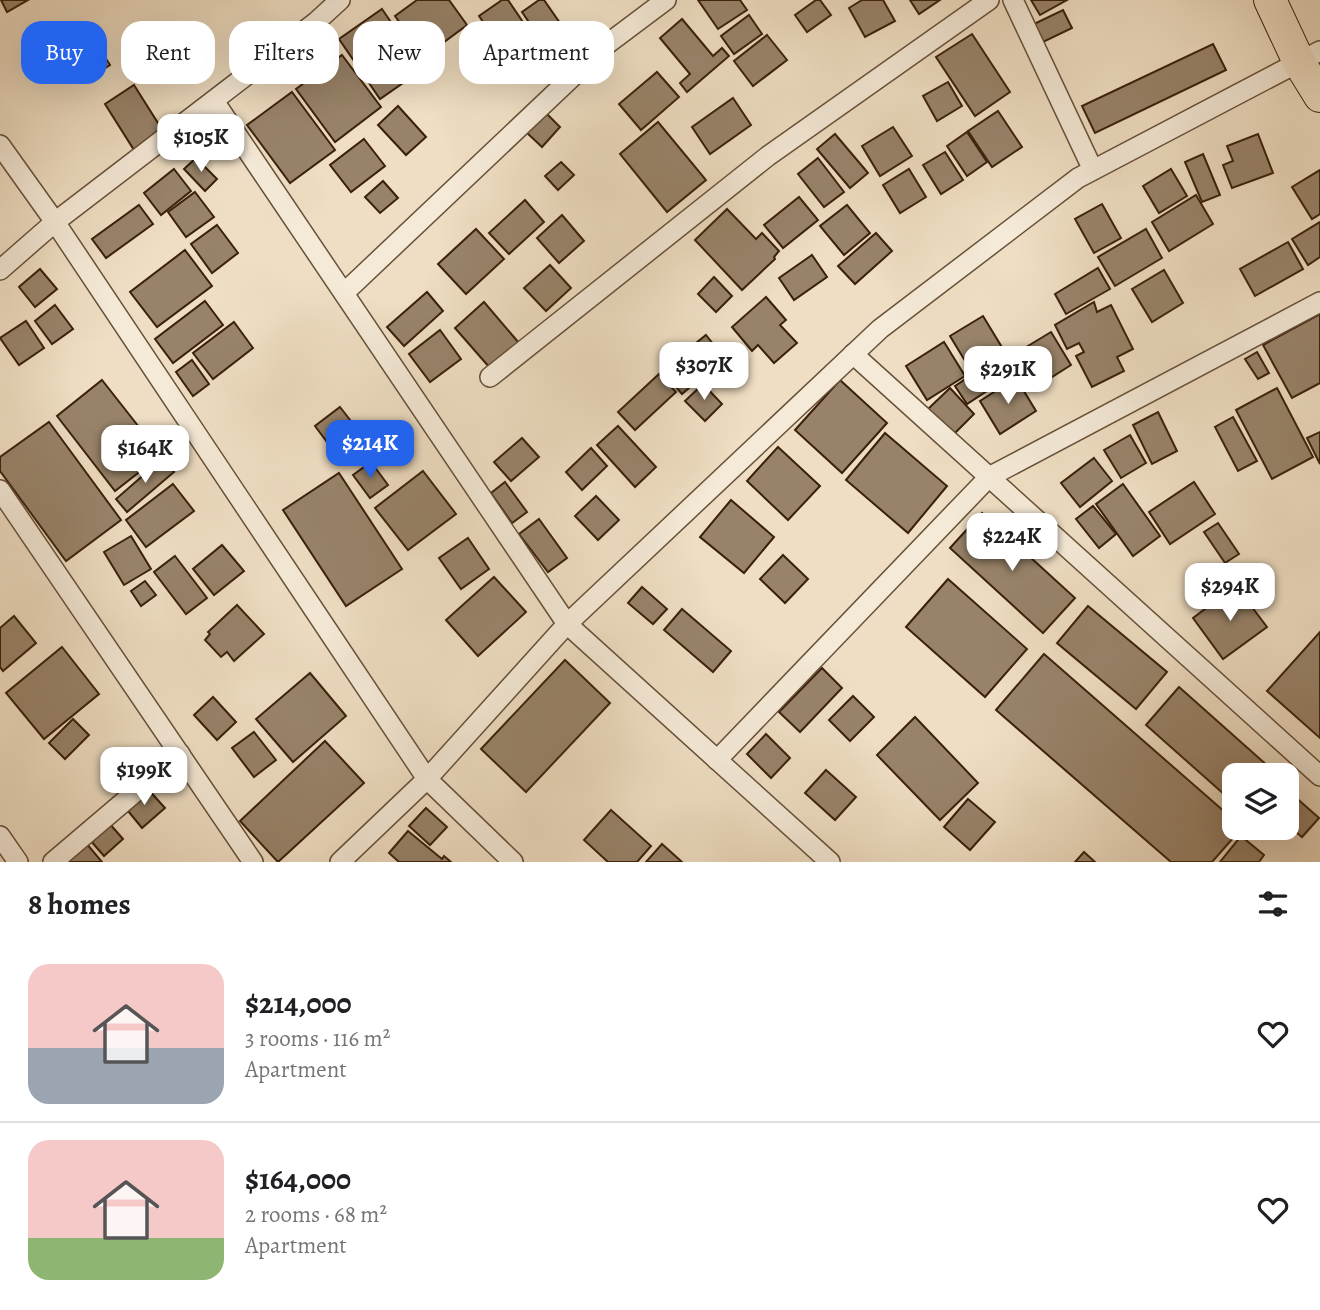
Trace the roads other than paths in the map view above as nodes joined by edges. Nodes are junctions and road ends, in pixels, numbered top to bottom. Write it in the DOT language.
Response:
graph roads {
  1 [pos="340,0"];
  2 [pos="666,0"];
  3 [pos="989,0"];
  4 [pos="1013,0"];
  5 [pos="1270,0"];
  6 [pos="1310,57"];
  7 [pos="1320,96"];
  8 [pos="214,101"];
  9 [pos="0,145"];
  10 [pos="1093,170"];
  11 [pos="55,222"];
  12 [pos="0,270"];
  13 [pos="344,293"];
  14 [pos="1320,302"];
  15 [pos="853,354"];
  16 [pos="490,377"];
  17 [pos="989,477"];
  18 [pos="0,490"];
  19 [pos="567,624"];
  20 [pos="180,754"];
  21 [pos="717,760"];
  22 [pos="1320,776"];
  23 [pos="427,779"];
  24 [pos="0,836"];
  25 [pos="18,862"];
  26 [pos="53,862"];
  27 [pos="253,862"];
  28 [pos="340,862"];
  29 [pos="513,862"];
  30 [pos="830,862"];
  1 -- 8 [label="street"];
  2 -- 13 [label="street"];
  3 -- 16 [label="street"];
  4 -- 10 [label="street"];
  5 -- 6 [label="highway"];
  6 -- 7 [label="highway"];
  6 -- 10 [label="street"];
  8 -- 11 [label="street"];
  8 -- 13 [label="street"];
  9 -- 11 [label="street"];
  10 -- 15 [label="street"];
  11 -- 12 [label="street"];
  11 -- 23 [label="street"];
  13 -- 19 [label="street"];
  14 -- 17 [label="street"];
  15 -- 17 [label="street"];
  15 -- 19 [label="street"];
  17 -- 21 [label="street"];
  17 -- 22 [label="street"];
  18 -- 20 [label="street"];
  19 -- 21 [label="street"];
  19 -- 23 [label="street"];
  20 -- 26 [label="street"];
  20 -- 27 [label="street"];
  21 -- 30 [label="street"];
  23 -- 28 [label="street"];
  23 -- 29 [label="street"];
  24 -- 25 [label="street"];
}
